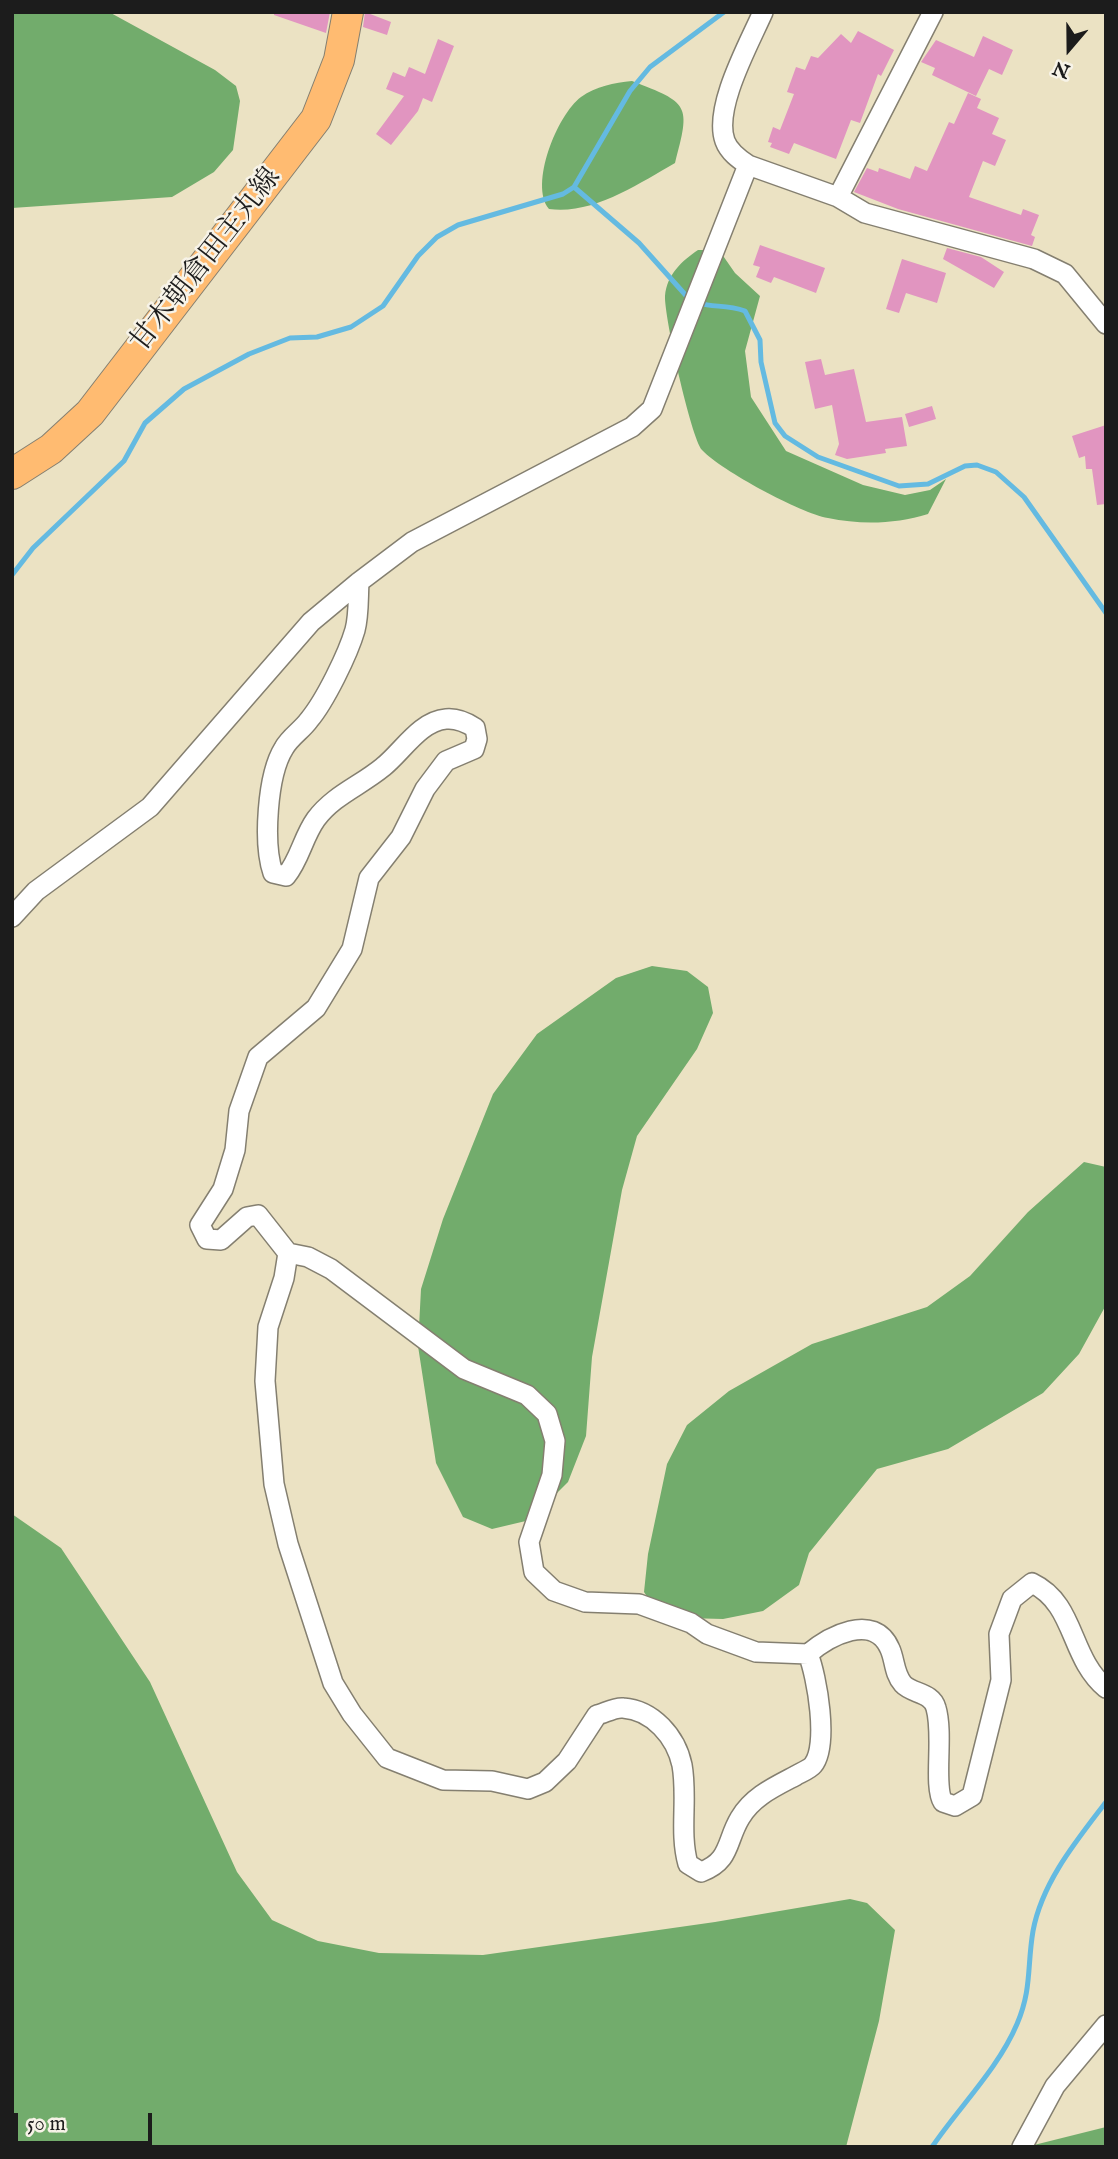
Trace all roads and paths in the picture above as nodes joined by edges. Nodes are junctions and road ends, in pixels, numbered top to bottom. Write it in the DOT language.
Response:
graph roads {
  1 [pos="348,12"];
  2 [pos="763,12"];
  3 [pos="933,12"];
  4 [pos="748,165"];
  5 [pos="838,197"];
  6 [pos="1106,324"];
  7 [pos="12,474"];
  8 [pos="359,582"];
  9 [pos="12,917"];
  10 [pos="288,1254"];
  11 [pos="808,1654"];
  12 [pos="1106,1688"];
  13 [pos="1106,2025"];
  14 [pos="1022,2147"];
  1 -- 7 [label="main road, 甘木朝倉田主丸線"];
  2 -- 4 [label="street"];
  3 -- 5 [label="street"];
  4 -- 5 [label="street"];
  4 -- 8 [label="street"];
  5 -- 6 [label="street"];
  8 -- 9 [label="street"];
  8 -- 10 [label="street"];
  10 -- 11 [label="street"];
  10 -- 11 [label="street"];
  11 -- 12 [label="street"];
  13 -- 14 [label="street"];
}
